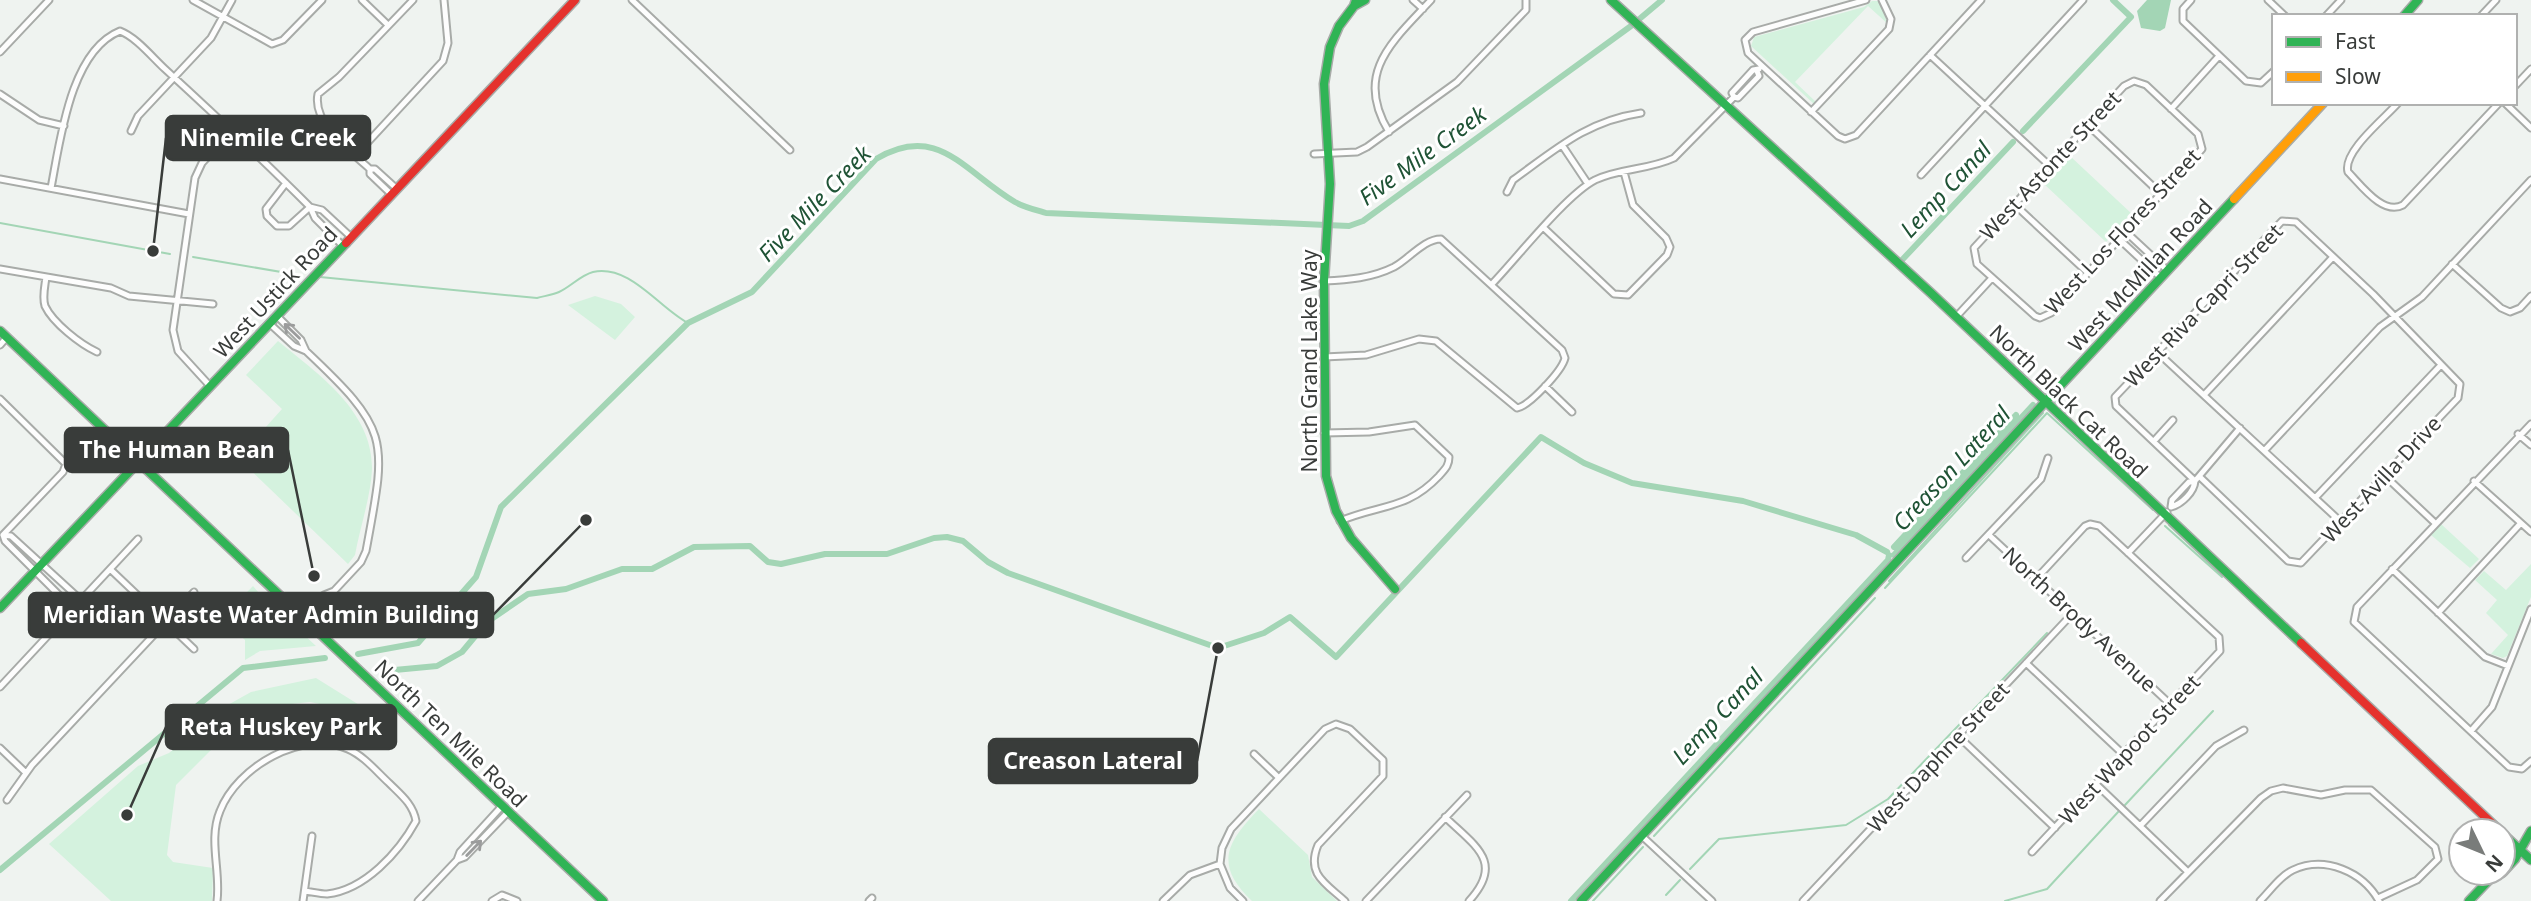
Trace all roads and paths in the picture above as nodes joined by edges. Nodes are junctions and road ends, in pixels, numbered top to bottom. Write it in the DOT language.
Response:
graph roads {
  1 [pos="49,0"];
  2 [pos="193,0"];
  3 [pos="232,0"];
  4 [pos="322,0"];
  5 [pos="362,0"];
  6 [pos="413,0"];
  7 [pos="444,0"];
  8 [pos="575,0"];
  9 [pos="632,0"];
  10 [pos="1365,0"];
  11 [pos="1413,0"];
  12 [pos="1431,0"];
  13 [pos="1526,0"];
  14 [pos="1611,0"];
  15 [pos="1866,0"];
  16 [pos="1881,0"];
  17 [pos="1981,0"];
  18 [pos="2083,0"];
  19 [pos="2190,0"];
  20 [pos="2268,0"];
  21 [pos="2341,0"];
  22 [pos="2418,0"];
  23 [pos="2496,0"];
  24 [pos="1355,3"];
  25 [pos="1423,9"];
  26 [pos="2283,14"];
  27 [pos="2328,14"];
  28 [pos="2406,14"];
  29 [pos="2483,14"];
  30 [pos="223,15"];
  31 [pos="388,25"];
  32 [pos="0,52"];
  33 [pos="1930,55"];
  34 [pos="2219,56"];
  35 [pos="1760,68"];
  36 [pos="2531,69"];
  37 [pos="2272,72"];
  38 [pos="174,77"];
  39 [pos="2517,84"];
  40 [pos="0,94"];
  41 [pos="2321,105"];
  42 [pos="2396,105"];
  43 [pos="2497,105"];
  44 [pos="2507,105"];
  45 [pos="1725,106"];
  46 [pos="1984,106"];
  47 [pos="2171,108"];
  48 [pos="1811,112"];
  49 [pos="1641,113"];
  50 [pos="64,125"];
  51 [pos="2088,125"];
  52 [pos="2531,128"];
  53 [pos="131,131"];
  54 [pos="232,131"];
  55 [pos="1389,132"];
  56 [pos="1562,145"];
  57 [pos="790,150"];
  58 [pos="1329,153"];
  59 [pos="1314,154"];
  60 [pos="355,156"];
  61 [pos="2050,166"];
  62 [pos="1623,172"];
  63 [pos="1921,174"];
  64 [pos="0,179"];
  65 [pos="2531,180"];
  66 [pos="286,183"];
  67 [pos="1588,184"];
  68 [pos="51,188"];
  69 [pos="394,192"];
  70 [pos="1507,192"];
  71 [pos="2161,194"];
  72 [pos="2014,204"];
  73 [pos="310,207"];
  74 [pos="190,214"];
  75 [pos="1544,228"];
  76 [pos="2126,232"];
  77 [pos="351,237"];
  78 [pos="2119,239"];
  79 [pos="343,246"];
  80 [pos="2333,257"];
  81 [pos="2452,264"];
  82 [pos="0,269"];
  83 [pos="2088,273"];
  84 [pos="2164,274"];
  85 [pos="46,277"];
  86 [pos="1993,278"];
  87 [pos="1324,281"];
  88 [pos="1492,284"];
  89 [pos="2531,296"];
  90 [pos="176,302"];
  91 [pos="213,304"];
  92 [pos="2392,315"];
  93 [pos="277,316"];
  94 [pos="1956,317"];
  95 [pos="270,324"];
  96 [pos="4,334"];
  97 [pos="0,345"];
  98 [pos="306,351"];
  99 [pos="2156,351"];
  100 [pos="97,352"];
  101 [pos="1324,357"];
  102 [pos="2441,365"];
  103 [pos="210,386"];
  104 [pos="1545,386"];
  105 [pos="2204,395"];
  106 [pos="0,399"];
  107 [pos="2046,403"];
  108 [pos="1572,412"];
  109 [pos="2173,420"];
  110 [pos="2531,424"];
  111 [pos="2240,428"];
  112 [pos="1324,433"];
  113 [pos="2518,434"];
  114 [pos="2154,441"];
  115 [pos="2531,445"];
  116 [pos="2264,451"];
  117 [pos="2048,458"];
  118 [pos="140,461"];
  119 [pos="2385,476"];
  120 [pos="2197,479"];
  121 [pos="2474,481"];
  122 [pos="2315,498"];
  123 [pos="2164,516"];
  124 [pos="1340,521"];
  125 [pos="2341,522"];
  126 [pos="2435,523"];
  127 [pos="2521,523"];
  128 [pos="2531,532"];
  129 [pos="1989,534"];
  130 [pos="1,536"];
  131 [pos="138,539"];
  132 [pos="2128,553"];
  133 [pos="1966,558"];
  134 [pos="42,564"];
  135 [pos="2296,565"];
  136 [pos="110,569"];
  137 [pos="2392,569"];
  138 [pos="35,571"];
  139 [pos="2036,579"];
  140 [pos="1395,589"];
  141 [pos="194,592"];
  142 [pos="81,600"];
  143 [pos="0,608"];
  144 [pos="73,609"];
  145 [pos="2438,612"];
  146 [pos="2530,612"];
  147 [pos="2073,613"];
  148 [pos="308,617"];
  149 [pos="167,622"];
  150 [pos="194,649"];
  151 [pos="2026,663"];
  152 [pos="2508,666"];
  153 [pos="0,687"];
  154 [pos="2171,704"];
  155 [pos="2244,730"];
  156 [pos="2471,731"];
  157 [pos="1958,736"];
  158 [pos="0,748"];
  159 [pos="1254,754"];
  160 [pos="2124,754"];
  161 [pos="2531,761"];
  162 [pos="25,772"];
  163 [pos="1278,777"];
  164 [pos="2096,784"];
  165 [pos="1467,795"];
  166 [pos="7,800"];
  167 [pos="505,809"];
  168 [pos="1446,817"];
  169 [pos="2484,817"];
  170 [pos="2140,826"];
  171 [pos="2055,828"];
  172 [pos="2531,831"];
  173 [pos="312,836"];
  174 [pos="1643,837"];
  175 [pos="2519,849"];
  176 [pos="2032,852"];
  177 [pos="2517,854"];
  178 [pos="2531,860"];
  179 [pos="1220,864"];
  180 [pos="2188,872"];
  181 [pos="2480,887"];
  182 [pos="305,891"];
  183 [pos="424,895"];
  184 [pos="2379,900"];
  185 [pos="217,901"];
  186 [pos="303,901"];
  187 [pos="418,901"];
  188 [pos="430,901"];
  189 [pos="492,901"];
  190 [pos="517,901"];
  191 [pos="603,901"];
  192 [pos="1163,901"];
  193 [pos="1242,901"];
  194 [pos="1345,901"];
  195 [pos="1366,901"];
  196 [pos="1469,901"];
  197 [pos="1581,901"];
  198 [pos="1712,901"];
  199 [pos="1803,901"];
  200 [pos="2160,901"];
  201 [pos="2260,901"];
  202 [pos="2469,901"];
  1 -- 32 [label="street"];
  2 -- 30 [label="street"];
  3 -- 30 [label="street"];
  4 -- 30 [label="street"];
  5 -- 31 [label="street"];
  6 -- 31 [label="street"];
  7 -- 60 [label="street"];
  8 -- 69 [label="main road, West Ustick Road"];
  9 -- 57 [label="street"];
  10 -- 24 [label="main road"];
  11 -- 25 [label="street"];
  12 -- 25 [label="street"];
  13 -- 55 [label="street"];
  14 -- 45 [label="main road, North Black Cat Road"];
  15 -- 35 [label="street"];
  16 -- 48 [label="street"];
  17 -- 33 [label="street"];
  18 -- 46 [label="street"];
  19 -- 34 [label="street"];
  20 -- 26 [label="street"];
  21 -- 27 [label="street"];
  22 -- 28 [label="main road"];
  23 -- 29 [label="street"];
  24 -- 58 [label="main road, North Grand Lake Way"];
  25 -- 55 [label="street"];
  30 -- 38 [label="street"];
  31 -- 60 [label="street"];
  33 -- 46 [label="street"];
  33 -- 48 [label="street"];
  34 -- 37 [label="street"];
  34 -- 47 [label="street"];
  35 -- 45 [label="street"];
  35 -- 48 [label="street"];
  36 -- 39 [label="street"];
  38 -- 50 [label="street"];
  38 -- 53 [label="street"];
  38 -- 54 [label="street"];
  40 -- 50 [label="street"];
  41 -- 84 [label="main road, West McMillan Road"];
  42 -- 43 [label="street"];
  44 -- 52 [label="street"];
  45 -- 62 [label="street"];
  45 -- 94 [label="main road, North Black Cat Road"];
  46 -- 61 [label="street"];
  46 -- 63 [label="street"];
  47 -- 51 [label="street, West Astonte Street"];
  47 -- 71 [label="street, West Los Flores Street"];
  49 -- 56 [label="street"];
  50 -- 68 [label="street"];
  51 -- 61 [label="street, West Astonte Street"];
  51 -- 71 [label="street"];
  54 -- 66 [label="street"];
  54 -- 74 [label="street"];
  55 -- 58 [label="street"];
  56 -- 67 [label="street"];
  56 -- 70 [label="street"];
  58 -- 59 [label="street"];
  58 -- 87 [label="main road, North Grand Lake Way"];
  60 -- 69 [label="street"];
  61 -- 72 [label="street, West Astonte Street"];
  62 -- 67 [label="street"];
  62 -- 75 [label="street"];
  64 -- 68 [label="street"];
  65 -- 81 [label="street"];
  66 -- 73 [label="street"];
  66 -- 73 [label="street"];
  67 -- 75 [label="street"];
  68 -- 74 [label="street"];
  69 -- 77 [label="main road, West Ustick Road"];
  71 -- 76 [label="street, West Los Flores Street"];
  72 -- 83 [label="street"];
  72 -- 86 [label="street, West Astonte Street"];
  73 -- 77 [label="street"];
  73 -- 79 [label="street"];
  74 -- 90 [label="street"];
  75 -- 88 [label="street"];
  76 -- 78 [label="street, West Los Flores Street"];
  76 -- 84 [label="street"];
  77 -- 79 [label="main road, West Ustick Road"];
  78 -- 83 [label="street, West Los Flores Street"];
  78 -- 84 [label="street"];
  79 -- 93 [label="main road, West Ustick Road"];
  80 -- 92 [label="street"];
  80 -- 99 [label="street, West Riva Capri Street"];
  80 -- 105 [label="street"];
  81 -- 89 [label="street"];
  81 -- 92 [label="street"];
  82 -- 85 [label="street"];
  83 -- 86 [label="street, West Los Flores Street"];
  84 -- 107 [label="main road, West McMillan Road"];
  85 -- 90 [label="street"];
  85 -- 100 [label="street"];
  86 -- 94 [label="street"];
  87 -- 88 [label="street"];
  87 -- 101 [label="main road, North Grand Lake Way"];
  88 -- 104 [label="street"];
  90 -- 91 [label="street"];
  90 -- 103 [label="street"];
  92 -- 102 [label="street"];
  92 -- 116 [label="street"];
  93 -- 95 [label="main road, West Ustick Road"];
  98 -- 93 [label="street, one-way"];
  94 -- 107 [label="main road, North Black Cat Road"];
  95 -- 98 [label="street"];
  95 -- 103 [label="main road, West Ustick Road"];
  96 -- 97 [label="street"];
  96 -- 118 [label="main road, North Ten Mile Road"];
  98 -- 148 [label="street"];
  99 -- 105 [label="street"];
  99 -- 114 [label="street, West Riva Capri Street"];
  101 -- 104 [label="street"];
  101 -- 112 [label="main road, North Grand Lake Way"];
  102 -- 119 [label="street, West Avilla Drive"];
  102 -- 122 [label="street"];
  103 -- 118 [label="main road, West Ustick Road"];
  104 -- 108 [label="street"];
  105 -- 111 [label="street"];
  106 -- 130 [label="street"];
  107 -- 123 [label="main road, North Black Cat Road"];
  107 -- 174 [label="main road, West McMillan Road"];
  109 -- 114 [label="street"];
  110 -- 113 [label="street"];
  111 -- 116 [label="street"];
  111 -- 120 [label="street"];
  112 -- 124 [label="main road, North Grand Lake Way"];
  112 -- 124 [label="street"];
  113 -- 115 [label="street"];
  113 -- 121 [label="street"];
  114 -- 120 [label="street, West Riva Capri Street"];
  116 -- 122 [label="street"];
  117 -- 129 [label="street"];
  118 -- 134 [label="main road, West Ustick Road"];
  118 -- 148 [label="main road, North Ten Mile Road"];
  119 -- 125 [label="street, West Avilla Drive"];
  119 -- 126 [label="street"];
  120 -- 123 [label="street"];
  120 -- 135 [label="street, West Riva Capri Street"];
  121 -- 126 [label="street"];
  121 -- 127 [label="street"];
  122 -- 125 [label="street"];
  123 -- 132 [label="street"];
  123 -- 169 [label="main road, North Black Cat Road"];
  124 -- 140 [label="main road, North Grand Lake Way"];
  125 -- 135 [label="street, West Avilla Drive"];
  126 -- 137 [label="street"];
  127 -- 128 [label="street"];
  127 -- 145 [label="street"];
  129 -- 133 [label="street"];
  129 -- 139 [label="street, North Brody Avenue"];
  130 -- 134 [label="street"];
  130 -- 138 [label="street"];
  131 -- 136 [label="street"];
  132 -- 139 [label="street"];
  132 -- 154 [label="street, West Wapoot Street"];
  134 -- 138 [label="main road, West Ustick Road"];
  134 -- 142 [label="street"];
  136 -- 142 [label="street"];
  136 -- 149 [label="street"];
  137 -- 145 [label="street"];
  137 -- 156 [label="street"];
  138 -- 143 [label="main road, West Ustick Road"];
  138 -- 144 [label="street"];
  139 -- 147 [label="street, North Brody Avenue"];
  141 -- 149 [label="street"];
  142 -- 144 [label="street"];
  144 -- 153 [label="street"];
  145 -- 152 [label="street"];
  146 -- 152 [label="street"];
  147 -- 151 [label="street, West Daphne Street"];
  147 -- 154 [label="street, North Brody Avenue"];
  148 -- 167 [label="main road, North Ten Mile Road"];
  149 -- 150 [label="street"];
  149 -- 162 [label="street"];
  151 -- 157 [label="street, West Daphne Street"];
  151 -- 160 [label="street"];
  152 -- 156 [label="street"];
  154 -- 160 [label="street, West Wapoot Street"];
  155 -- 170 [label="street"];
  156 -- 161 [label="street"];
  157 -- 171 [label="street"];
  157 -- 199 [label="street, West Daphne Street"];
  158 -- 162 [label="street"];
  159 -- 163 [label="street"];
  160 -- 164 [label="street, West Wapoot Street"];
  162 -- 166 [label="street"];
  163 -- 179 [label="street"];
  163 -- 194 [label="street"];
  164 -- 170 [label="street"];
  164 -- 171 [label="street, West Wapoot Street"];
  165 -- 168 [label="street"];
  167 -- 183 [label="street"];
  167 -- 191 [label="main road, North Ten Mile Road"];
  168 -- 195 [label="street"];
  168 -- 196 [label="street"];
  170 -- 180 [label="street"];
  171 -- 176 [label="street, West Wapoot Street"];
  172 -- 175 [label="main road"];
  173 -- 182 [label="street"];
  174 -- 197 [label="main road, West McMillan Road"];
  174 -- 198 [label="street"];
  175 -- 177 [label="main road"];
  175 -- 178 [label="main road, North Black Cat Road"];
  179 -- 192 [label="street"];
  179 -- 193 [label="street"];
  180 -- 184 [label="street"];
  180 -- 200 [label="street"];
  181 -- 202 [label="main road"];
  182 -- 185 [label="street"];
  182 -- 186 [label="street"];
  183 -- 187 [label="street"];
  183 -- 188 [label="street"];
  184 -- 201 [label="street"];
  189 -- 190 [label="street"];
}
